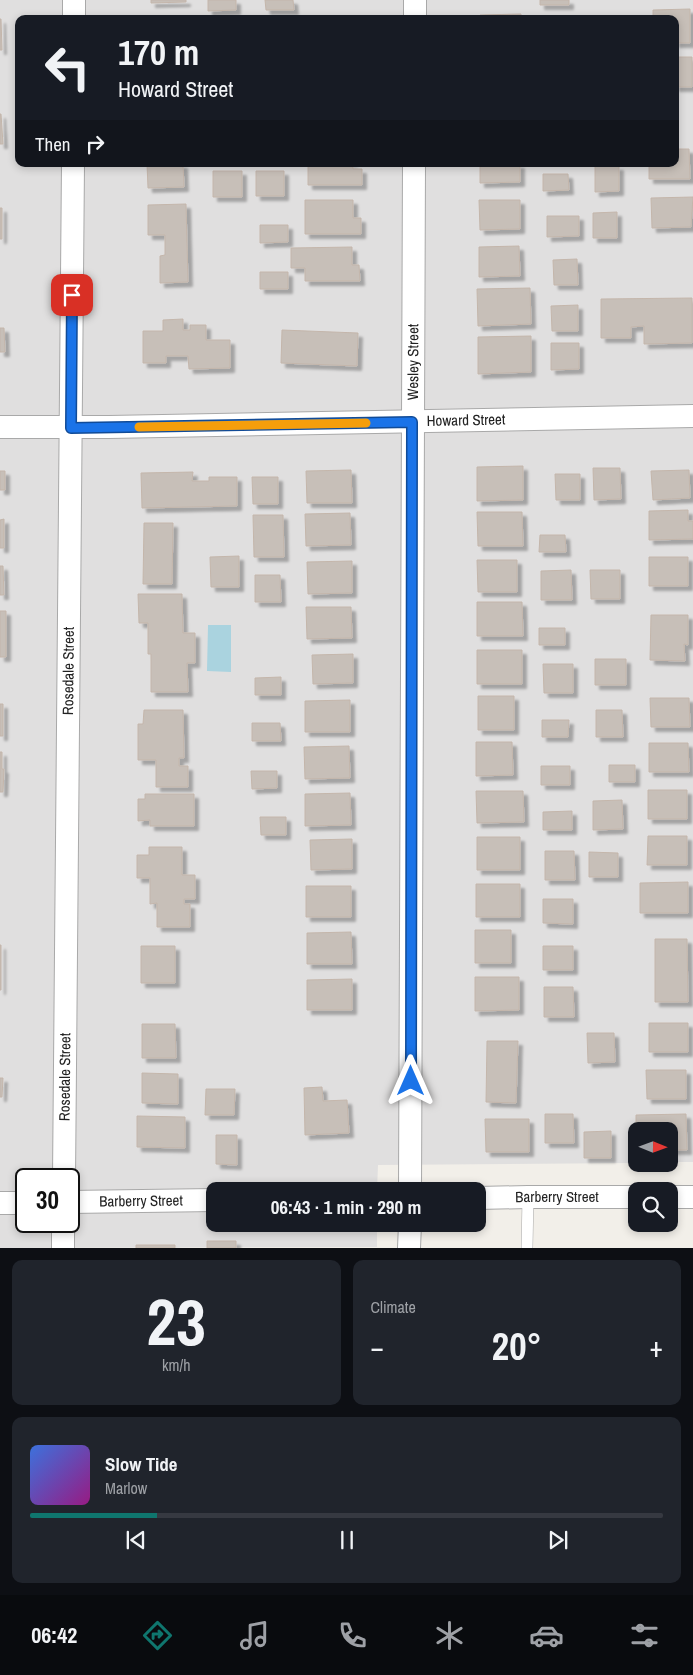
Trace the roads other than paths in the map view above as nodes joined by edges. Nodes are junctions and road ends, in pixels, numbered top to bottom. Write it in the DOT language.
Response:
graph roads {
  1 [pos="74,0"];
  2 [pos="416,0"];
  3 [pos="74,15"];
  4 [pos="415,15"];
  5 [pos="73,167"];
  6 [pos="414,167"];
  7 [pos="693,416"];
  8 [pos="412,422"];
  9 [pos="0,428"];
  10 [pos="71,428"];
  11 [pos="64,1168"];
  12 [pos="410,1182"];
  13 [pos="528,1197"];
  14 [pos="628,1197"];
  15 [pos="678,1197"];
  16 [pos="693,1197"];
  17 [pos="486,1198"];
  18 [pos="206,1200"];
  19 [pos="80,1202"];
  20 [pos="0,1203"];
  21 [pos="15,1203"];
  22 [pos="410,1232"];
  23 [pos="63,1233"];
  24 [pos="63,1248"];
  25 [pos="409,1248"];
  26 [pos="527,1248"];
  1 -- 3 [label="street"];
  2 -- 4 [label="street"];
  5 -- 10 [label="street, Rosedale Street"];
  6 -- 8 [label="street, Wesley Street"];
  7 -- 8 [label="street, Howard Street"];
  8 -- 10 [label="street, Howard Street"];
  8 -- 12 [label="street, Wesley Street"];
  9 -- 10 [label="street, Howard Street"];
  10 -- 11 [label="street, Rosedale Street"];
  13 -- 14 [label="street, Barberry Street"];
  13 -- 17 [label="street, Barberry Street"];
  13 -- 26 [label="lane"];
  15 -- 16 [label="street"];
  18 -- 19 [label="street, Barberry Street"];
  20 -- 21 [label="street"];
  22 -- 25 [label="street"];
  23 -- 24 [label="street"];
}
